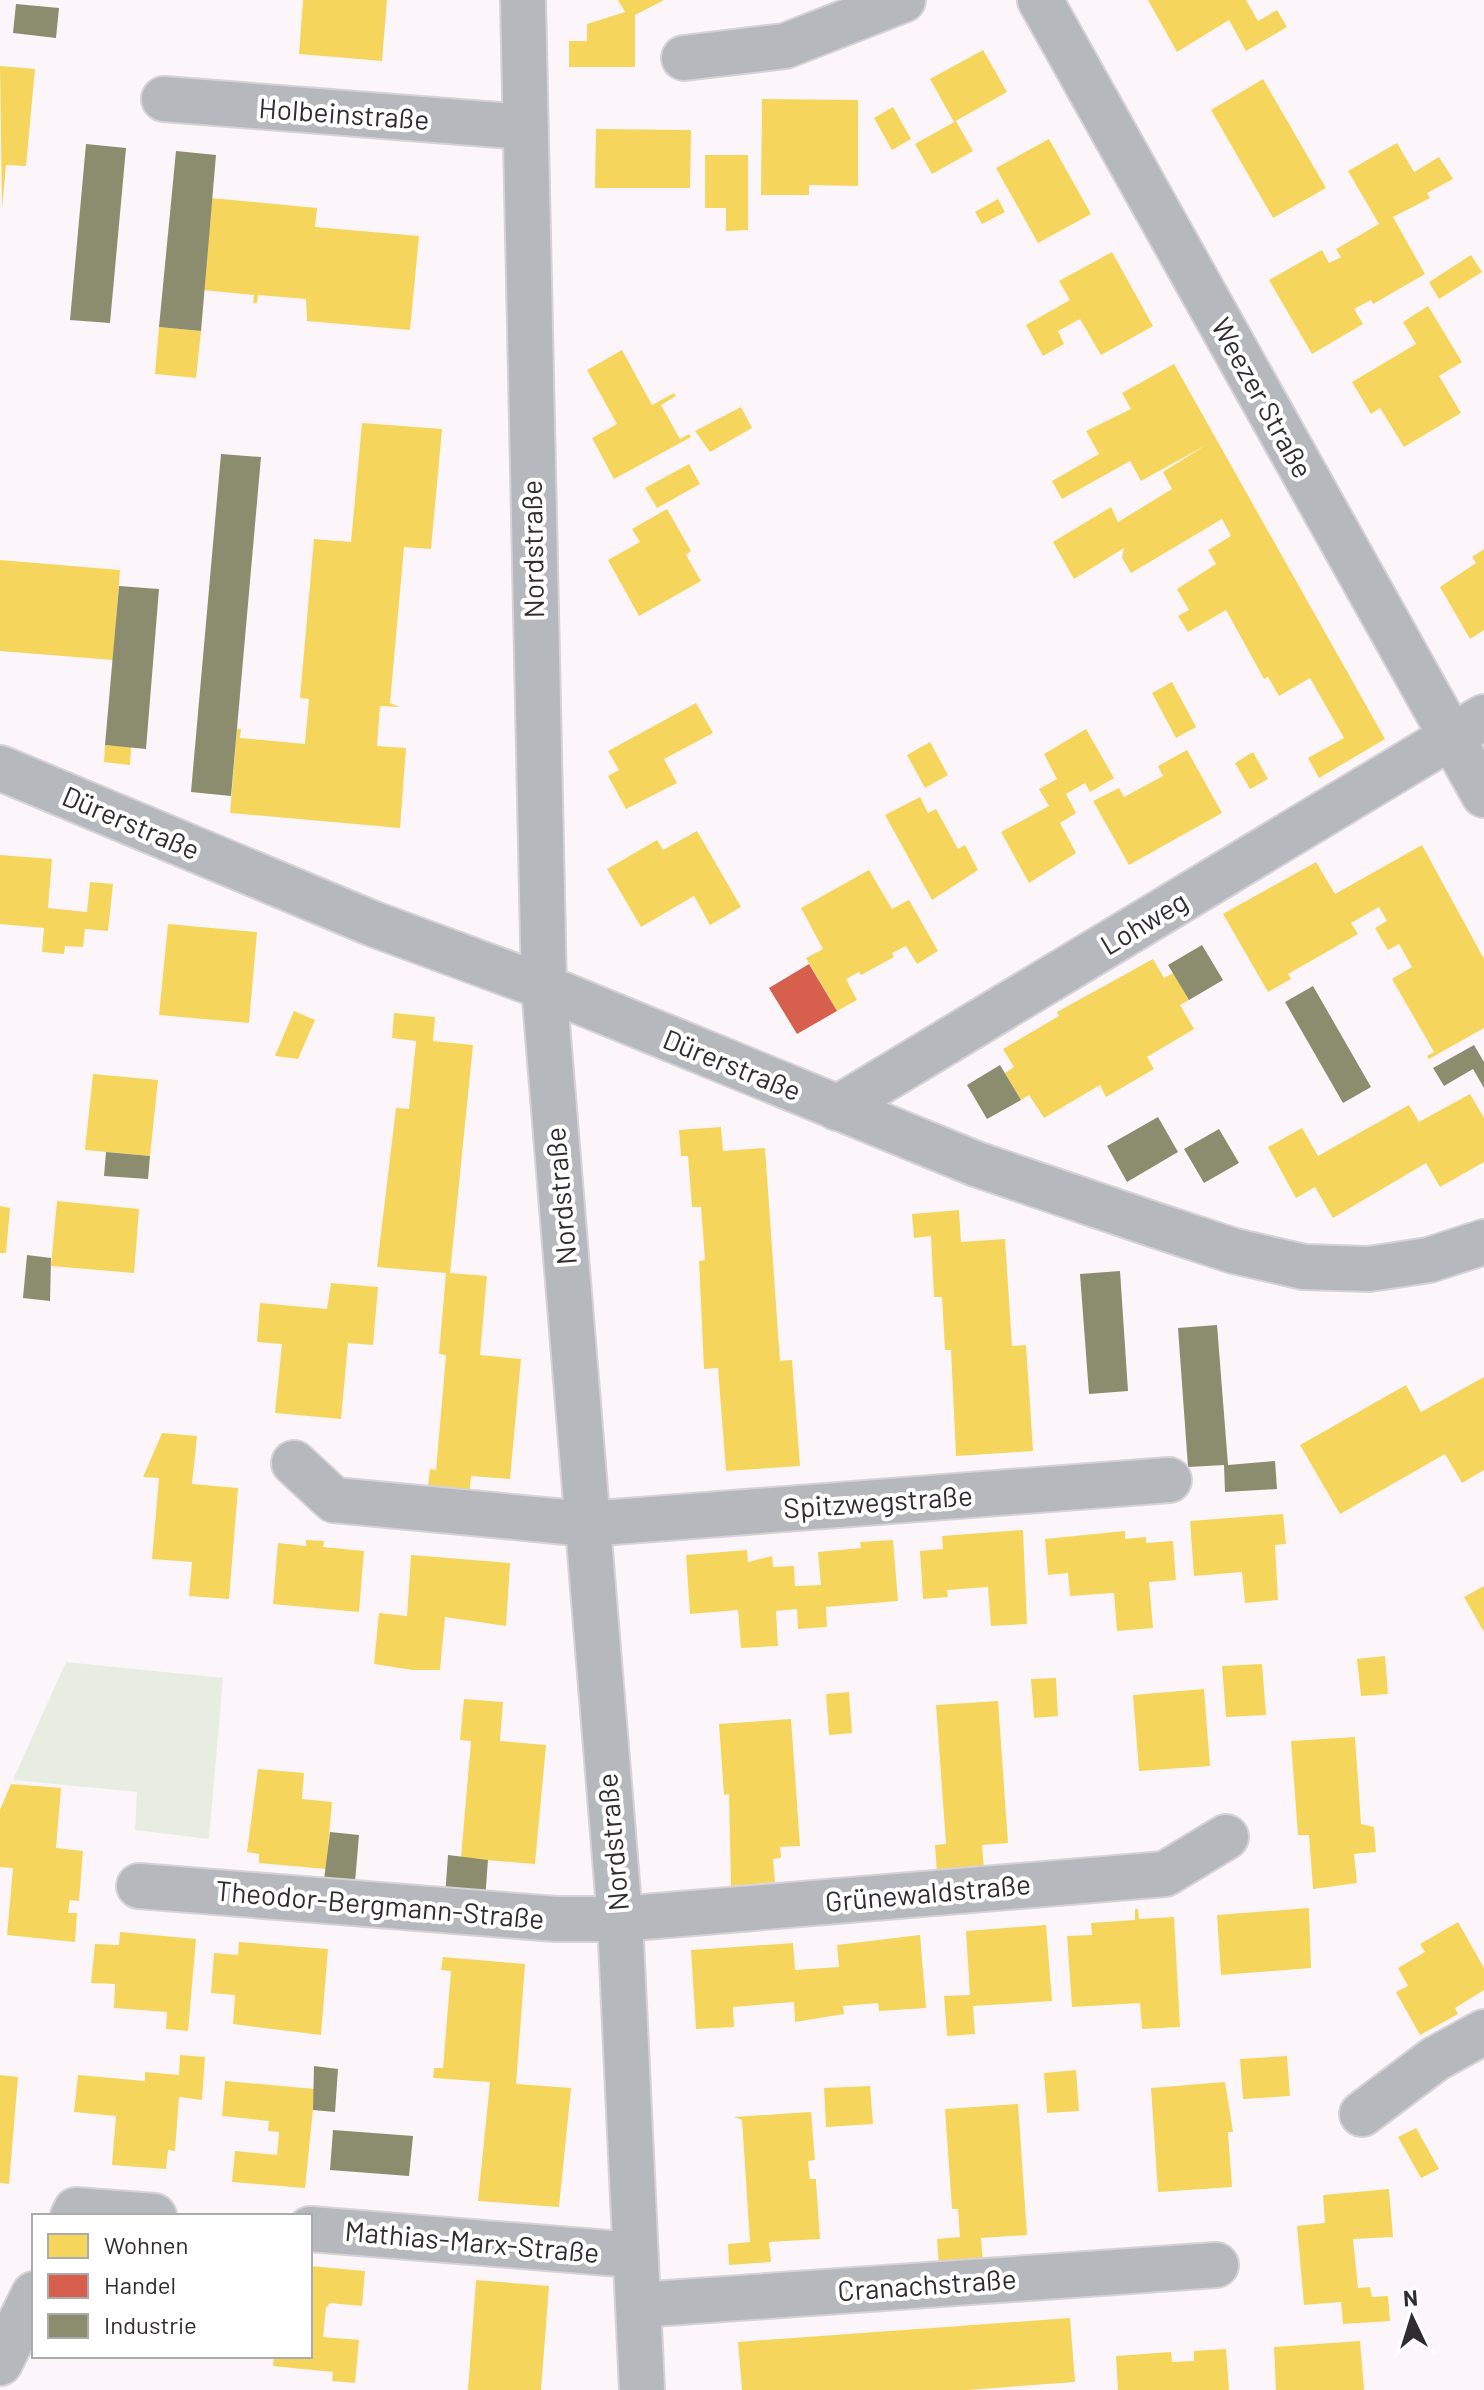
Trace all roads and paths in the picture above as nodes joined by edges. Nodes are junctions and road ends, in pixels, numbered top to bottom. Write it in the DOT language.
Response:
graph roads {
  1 [pos="523,0"];
  2 [pos="903,0"];
  3 [pos="1040,0"];
  4 [pos="684,58"];
  5 [pos="164,99"];
  6 [pos="525,127"];
  7 [pos="1468,727"];
  8 [pos="0,768"];
  9 [pos="1484,795"];
  10 [pos="544,987"];
  11 [pos="837,1108"];
  12 [pos="1484,1242"];
  13 [pos="294,1463"];
  14 [pos="1169,1480"];
  15 [pos="587,1524"];
  16 [pos="1226,1837"];
  17 [pos="139,1886"];
  18 [pos="620,1919"];
  19 [pos="1484,2032"];
  20 [pos="1362,2114"];
  21 [pos="74,2214"];
  22 [pos="128,2214"];
  23 [pos="312,2229"];
  24 [pos="633,2255"];
  25 [pos="1216,2265"];
  26 [pos="32,2298"];
  27 [pos="638,2305"];
  28 [pos="0,2363"];
  29 [pos="642,2390"];
  1 -- 6 [label="street, Nordstraße"];
  2 -- 4 [label="street"];
  3 -- 7 [label="street, Weezer Straße"];
  5 -- 6 [label="street, Holbeinstraße"];
  6 -- 10 [label="street, Nordstraße"];
  7 -- 9 [label="street, Weezer Straße"];
  7 -- 11 [label="street, Lohweg"];
  8 -- 10 [label="street, Dürerstraße"];
  10 -- 11 [label="street, Dürerstraße"];
  10 -- 15 [label="street, Nordstraße"];
  11 -- 12 [label="street, Dürerstraße"];
  13 -- 15 [label="street, Spitzwegstraße"];
  14 -- 15 [label="street, Spitzwegstraße"];
  15 -- 18 [label="street, Nordstraße"];
  16 -- 18 [label="street, Grünewaldstraße"];
  17 -- 18 [label="street, Theodor-Bergmann-Straße"];
  18 -- 24 [label="street, Nordstraße"];
  19 -- 20 [label="street"];
  21 -- 22 [label="street"];
  23 -- 24 [label="street, Mathias-Marx-Straße"];
  24 -- 27 [label="street, Nordstraße"];
  25 -- 27 [label="street, Cranachstraße"];
  26 -- 28 [label="street"];
  27 -- 29 [label="street, Nordstraße"];
}
